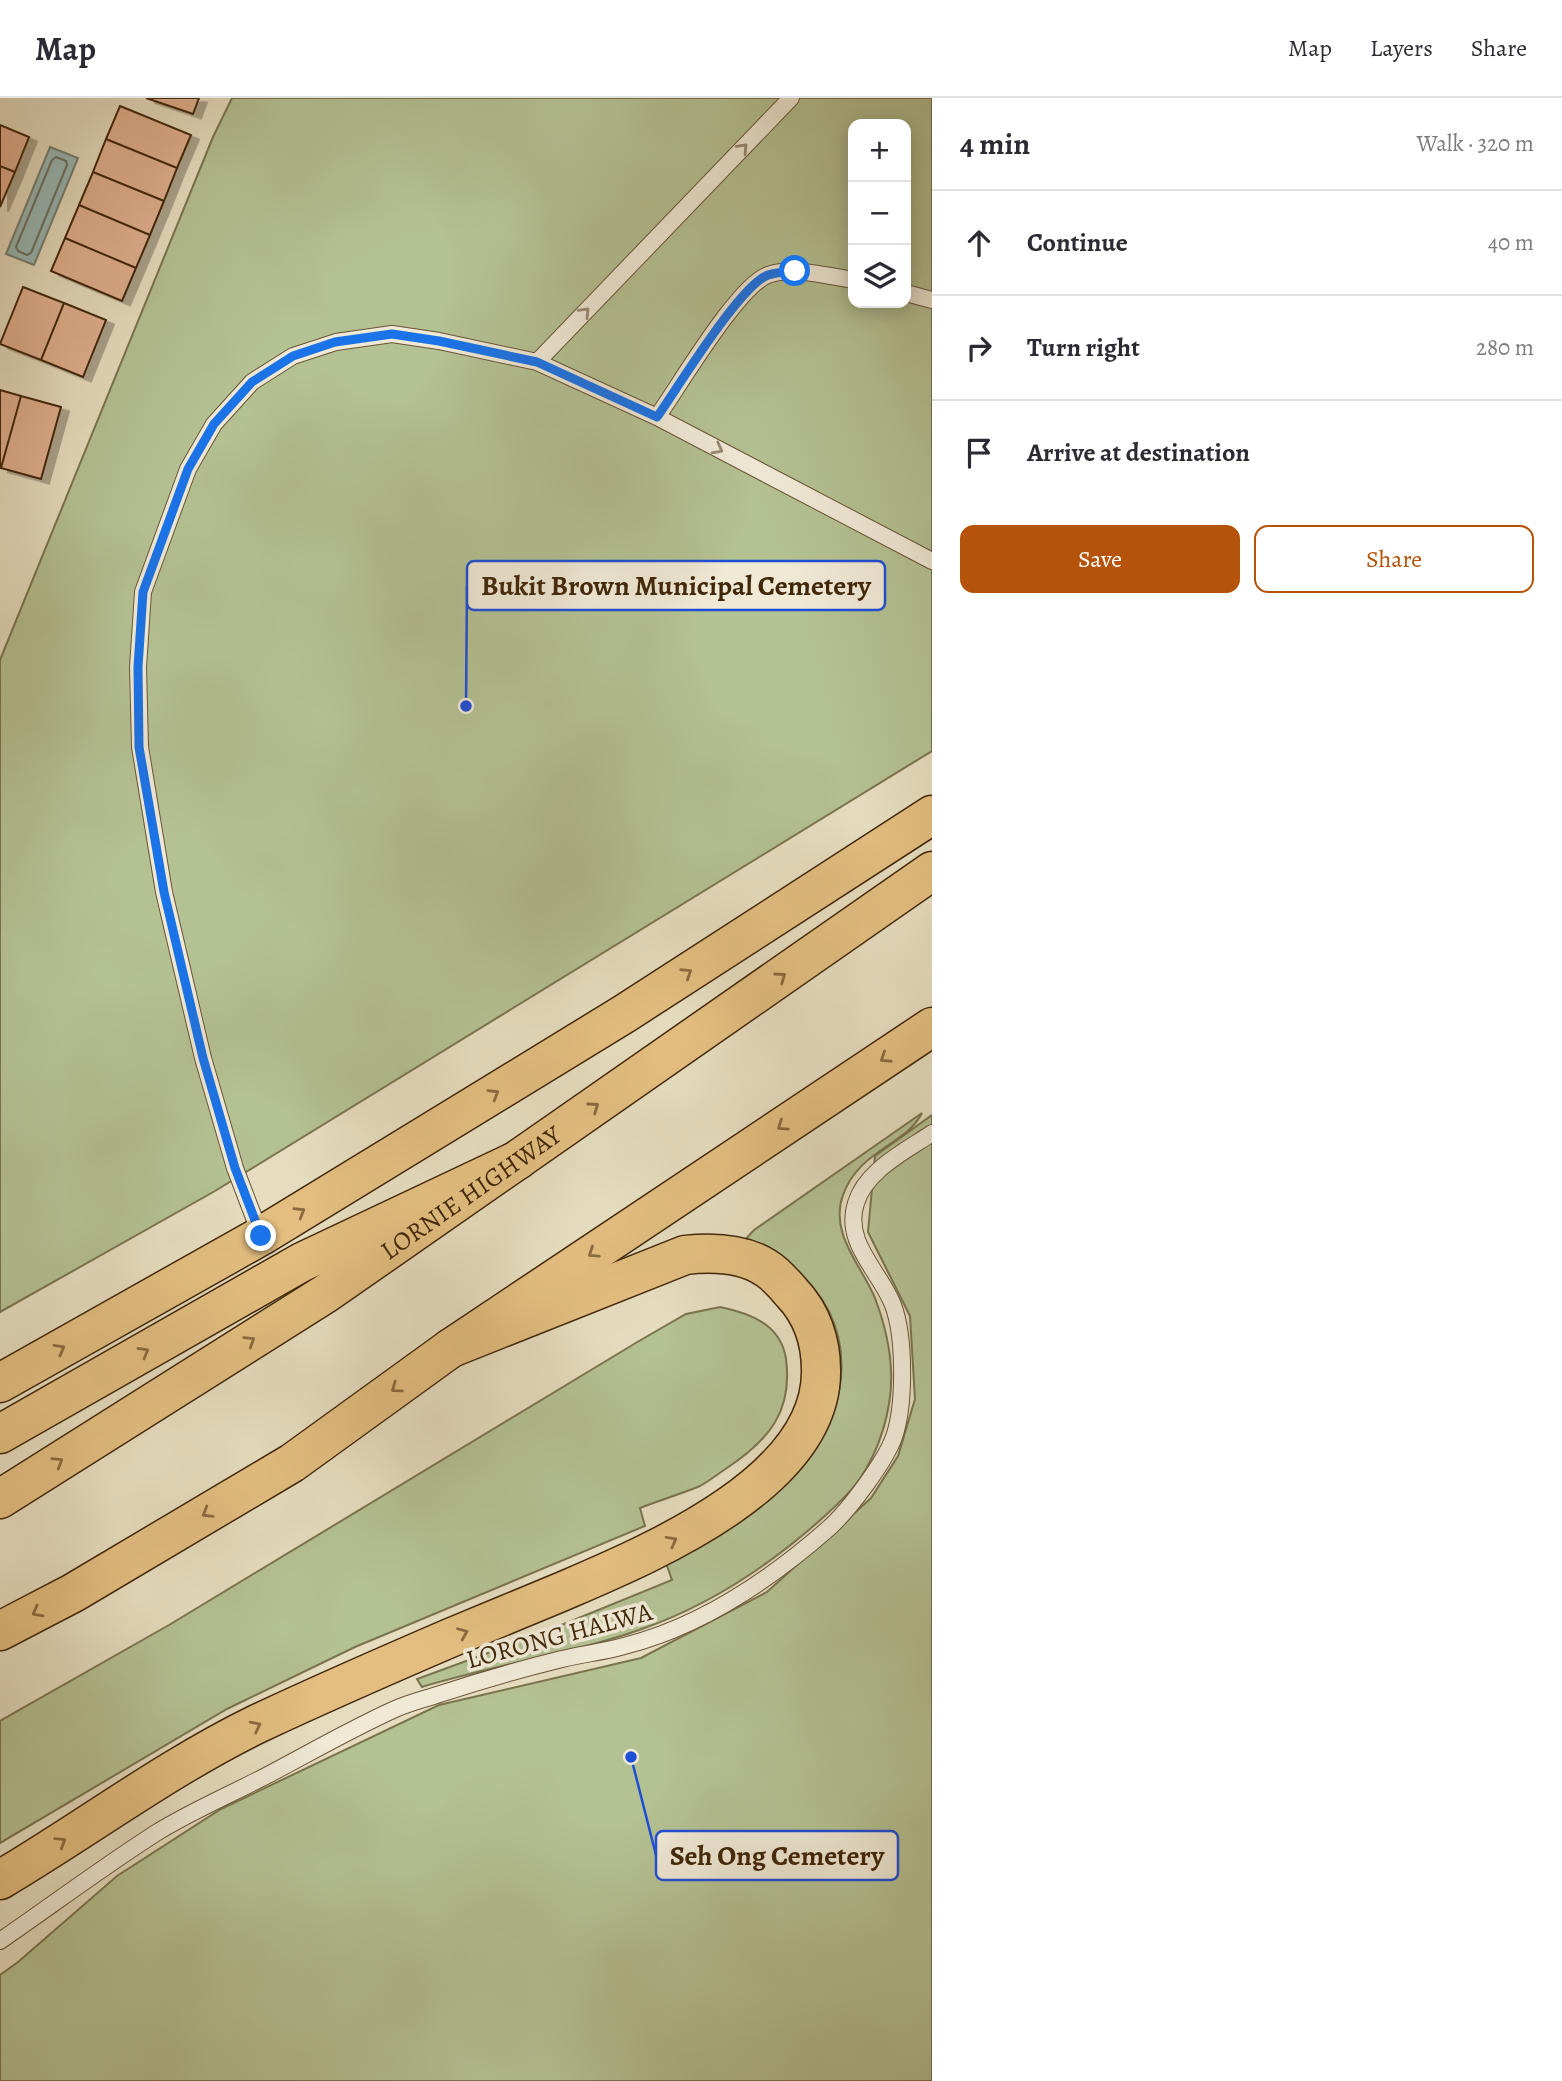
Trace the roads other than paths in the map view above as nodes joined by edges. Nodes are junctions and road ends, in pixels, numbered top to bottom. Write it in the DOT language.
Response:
graph roads {
  1 [pos="791,98"];
  2 [pos="848,279"];
  3 [pos="911,294"];
  4 [pos="932,300"];
  5 [pos="537,362"];
  6 [pos="657,417"];
  7 [pos="932,561"];
  8 [pos="932,815"];
  9 [pos="932,871"];
  10 [pos="932,1027"];
  11 [pos="932,1133"];
  12 [pos="518,1160"];
  13 [pos="261,1236"];
  14 [pos="452,1348"];
  15 [pos="0,1382"];
  16 [pos="0,1434"];
  17 [pos="0,1499"];
  18 [pos="0,1632"];
  19 [pos="0,1880"];
  20 [pos="0,1941"];
  5 -- 1 [label="lane, one-way"];
  2 -- 6 [label="lane"];
  3 -- 4 [label="lane"];
  5 -- 6 [label="lane"];
  5 -- 13 [label="lane"];
  6 -- 7 [label="lane, one-way"];
  13 -- 8 [label="highway, one-way"];
  12 -- 9 [label="highway, LORNIE HIGHWAY, one-way"];
  10 -- 14 [label="highway, one-way"];
  11 -- 20 [label="lane, LORONG HALWA"];
  16 -- 12 [label="highway, one-way"];
  17 -- 12 [label="highway, LORNIE HIGHWAY, one-way"];
  15 -- 13 [label="highway, one-way"];
  14 -- 18 [label="highway, one-way"];
  19 -- 14 [label="highway, one-way"];
}
